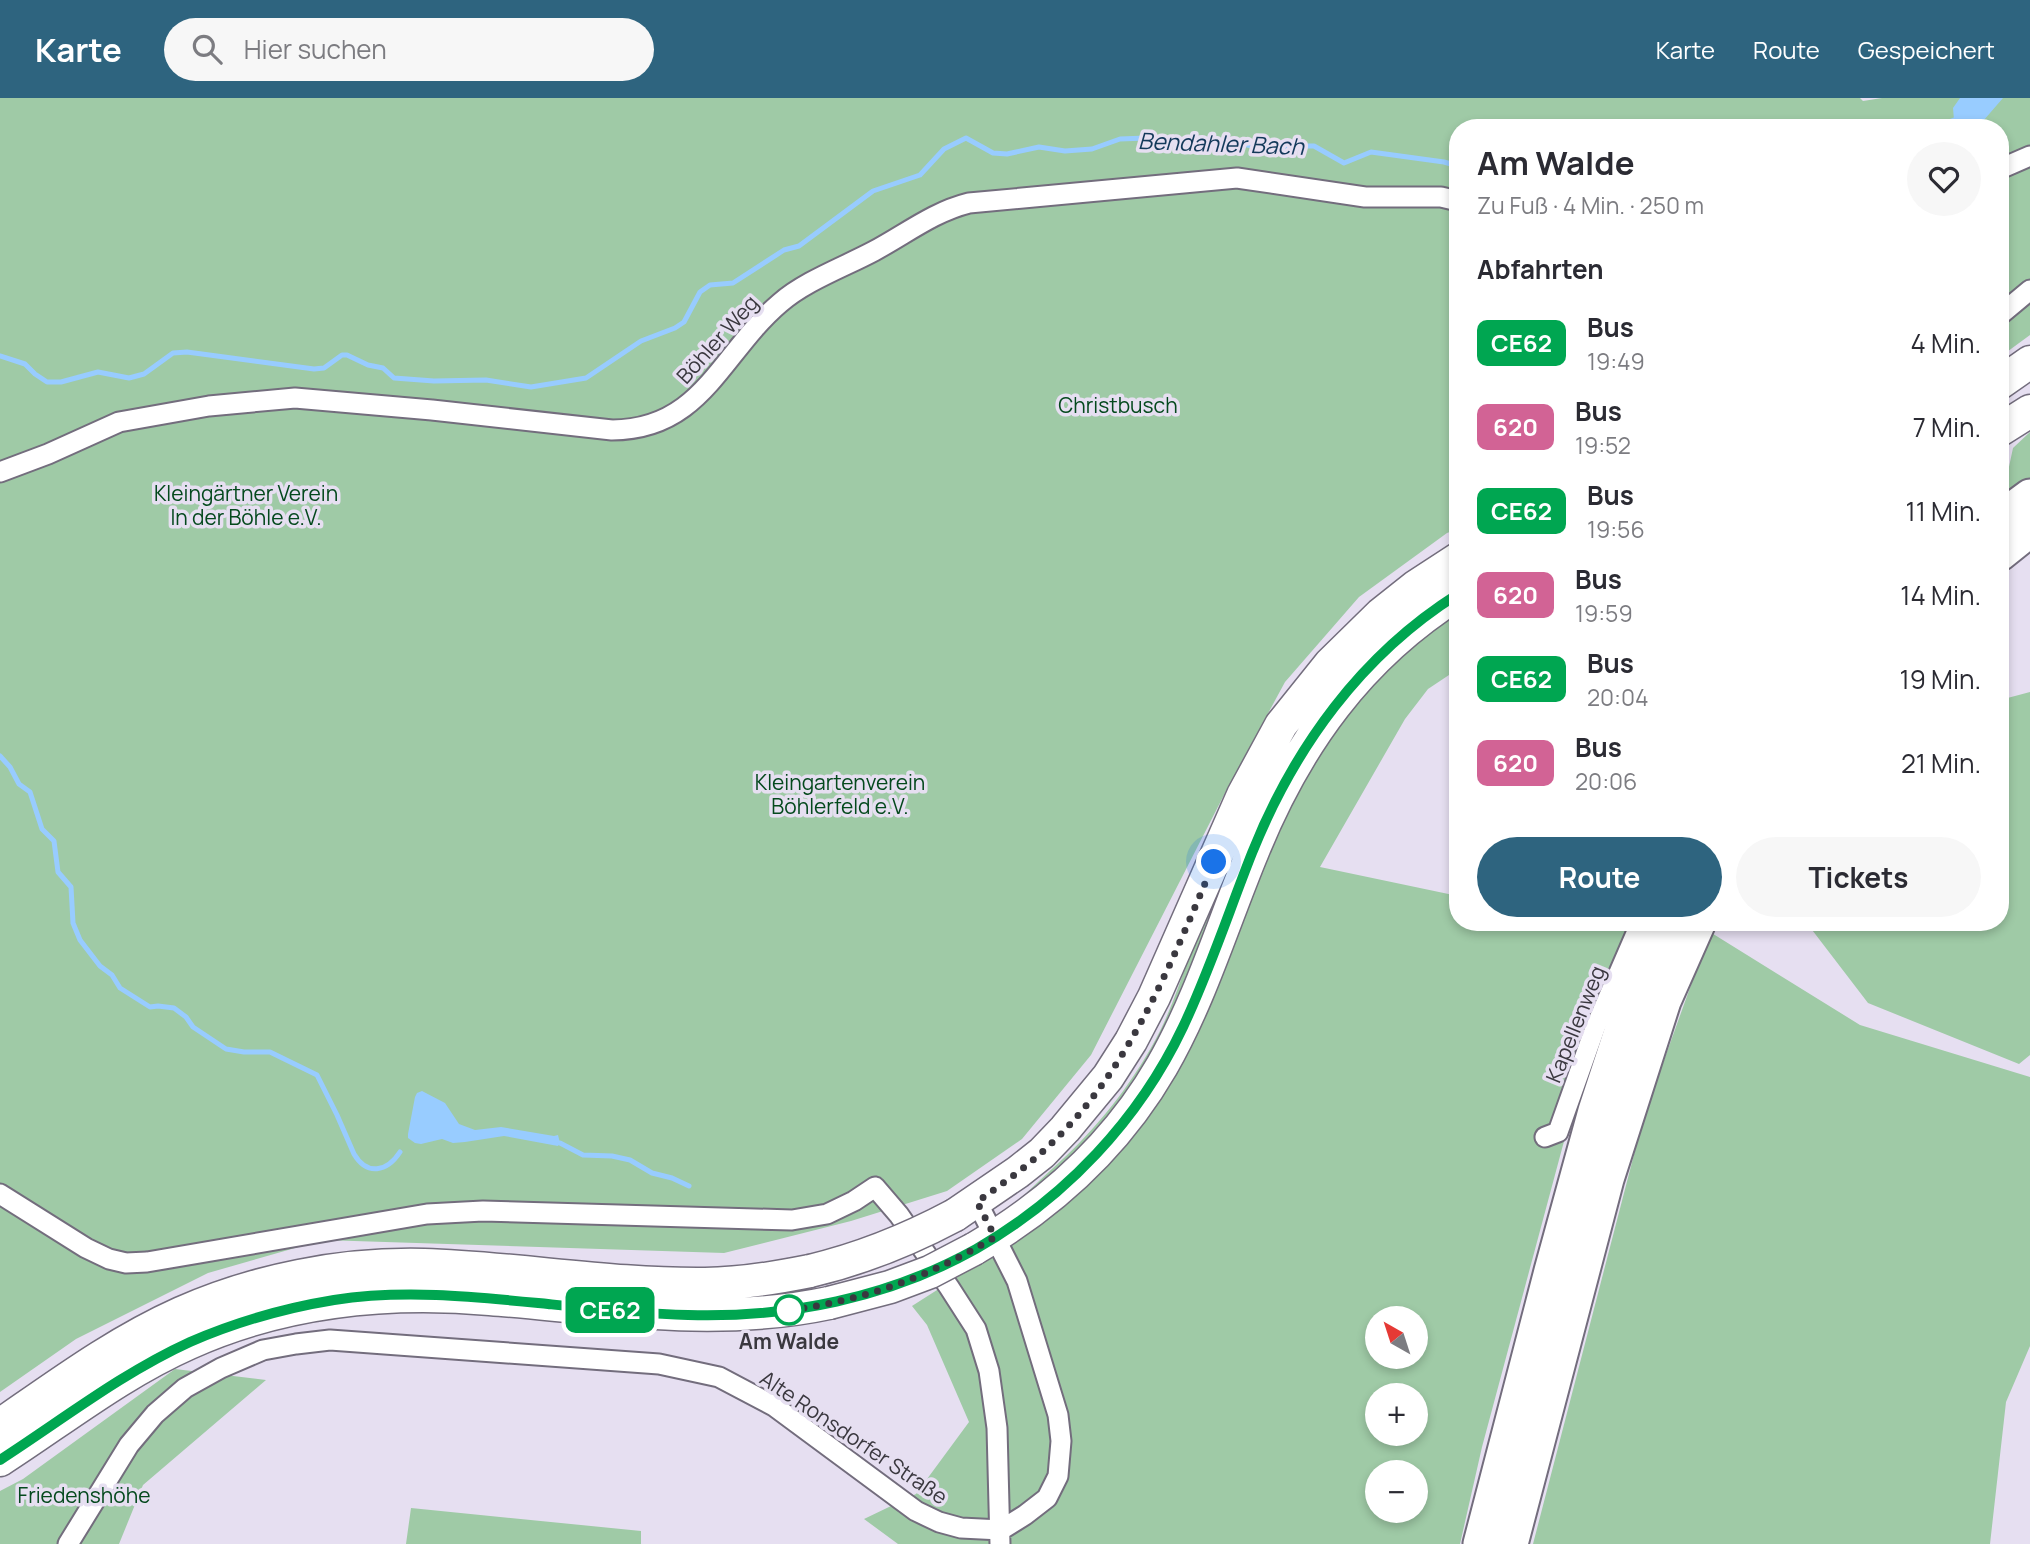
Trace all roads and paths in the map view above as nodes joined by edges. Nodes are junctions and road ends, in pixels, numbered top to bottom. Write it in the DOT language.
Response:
graph roads {
  1 [pos="2030,156"];
  2 [pos="2009,165"];
  3 [pos="1449,199"];
  4 [pos="2030,289"];
  5 [pos="2009,307"];
  6 [pos="2030,362"];
  7 [pos="2009,377"];
  8 [pos="2030,411"];
  9 [pos="2009,424"];
  10 [pos="0,472"];
  11 [pos="2030,496"];
  12 [pos="2009,512"];
  13 [pos="2030,530"];
  14 [pos="2009,547"];
  15 [pos="1449,565"];
  16 [pos="1449,600"];
  17 [pos="1637,931"];
  18 [pos="1661,931"];
  19 [pos="1695,931"];
  20 [pos="1545,1137"];
  21 [pos="0,1194"];
  22 [pos="966,1208"];
  23 [pos="985,1243"];
  24 [pos="0,1424"];
  25 [pos="0,1461"];
  26 [pos="1001,1537"];
  27 [pos="68,1544"];
  28 [pos="1480,1544"];
  29 [pos="1511,1544"];
  1 -- 2 [label="street"];
  3 -- 10 [label="street, Böhler Weg"];
  4 -- 5 [label="street"];
  6 -- 7 [label="main road"];
  8 -- 9 [label="main road"];
  11 -- 12 [label="highway"];
  13 -- 14 [label="highway"];
  15 -- 22 [label="main road"];
  16 -- 23 [label="main road"];
  17 -- 20 [label="street, Kapellenweg"];
  18 -- 28 [label="highway"];
  19 -- 29 [label="highway"];
  21 -- 26 [label="street"];
  22 -- 23 [label="street"];
  22 -- 24 [label="main road, bridge"];
  23 -- 25 [label="main road, bridge"];
  23 -- 26 [label="street"];
  26 -- 27 [label="street, Alte Ronsdorfer Straße"];
}
